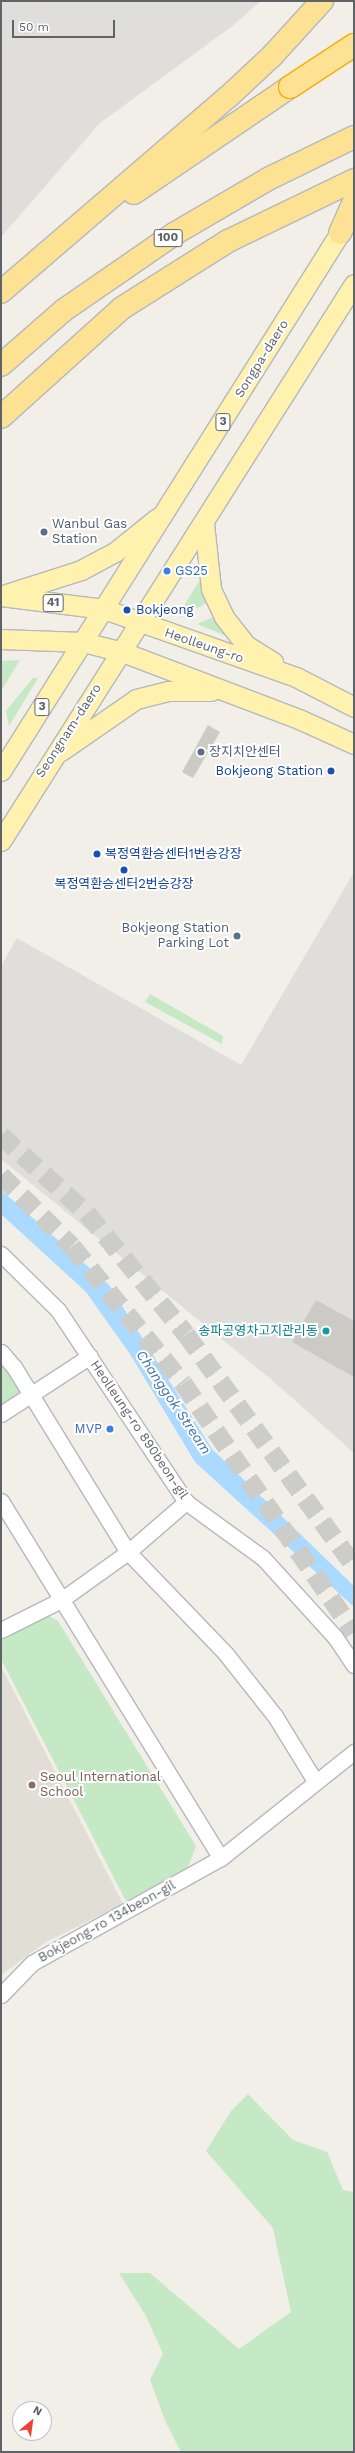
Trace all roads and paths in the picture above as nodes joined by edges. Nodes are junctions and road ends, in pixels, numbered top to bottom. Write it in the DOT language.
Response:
graph roads {
  1 [pos="322,1"];
  2 [pos="354,45"];
  3 [pos="353,138"];
  4 [pos="354,180"];
  5 [pos="354,202"];
  6 [pos="354,210"];
  7 [pos="340,233"];
  8 [pos="58,242"];
  9 [pos="354,284"];
  10 [pos="1,292"];
  11 [pos="1,365"];
  12 [pos="1,417"];
  13 [pos="169,508"];
  14 [pos="204,523"];
  15 [pos="1,596"];
  16 [pos="104,609"];
  17 [pos="140,622"];
  18 [pos="1,639"];
  19 [pos="83,642"];
  20 [pos="120,651"];
  21 [pos="296,677"];
  22 [pos="222,691"];
  23 [pos="354,707"];
  24 [pos="354,744"];
  25 [pos="51,758"];
  26 [pos="1,767"];
  27 [pos="1,841"];
  28 [pos="1,1254"];
  29 [pos="1,1352"];
  30 [pos="90,1356"];
  31 [pos="30,1396"];
  32 [pos="1,1414"];
  33 [pos="1,1501"];
  34 [pos="186,1502"];
  35 [pos="128,1552"];
  36 [pos="61,1600"];
  37 [pos="1,1630"];
  38 [pos="354,1665"];
  39 [pos="354,1752"];
  40 [pos="315,1781"];
  41 [pos="221,1858"];
  42 [pos="1,1995"];
  1 -- 8 [label="highway"];
  2 -- 8 [label="highway, bridge"];
  3 -- 11 [label="highway, 100"];
  4 -- 12 [label="highway, 100"];
  5 -- 7 [label="highway"];
  6 -- 7 [label="main road, Songpa-daero / 3"];
  7 -- 13 [label="main road, Songpa-daero / 3"];
  8 -- 10 [label="highway"];
  9 -- 14 [label="main road"];
  13 -- 15 [label="main road"];
  13 -- 16 [label="main road, Songpa-daero / 3"];
  14 -- 17 [label="main road"];
  14 -- 21 [label="main road"];
  15 -- 16 [label="main road, Heolleung-ro / 41"];
  16 -- 17 [label="main road, Heolleung-ro"];
  16 -- 19 [label="main road, 3"];
  17 -- 20 [label="main road, Seongnam-daero"];
  17 -- 21 [label="main road, Heolleung-ro"];
  18 -- 19 [label="main road"];
  19 -- 20 [label="main road"];
  19 -- 26 [label="main road, 3"];
  20 -- 22 [label="main road"];
  20 -- 25 [label="main road, Seongnam-daero"];
  21 -- 23 [label="main road, Heolleung-ro"];
  22 -- 24 [label="main road"];
  22 -- 25 [label="main road"];
  25 -- 27 [label="main road, Seongnam-daero"];
  28 -- 30 [label="street, Heolleung-ro 890beon-gil"];
  29 -- 31 [label="street"];
  30 -- 31 [label="street"];
  30 -- 34 [label="street, Heolleung-ro 890beon-gil"];
  31 -- 32 [label="street"];
  31 -- 35 [label="street"];
  33 -- 36 [label="street"];
  34 -- 35 [label="street"];
  34 -- 38 [label="street, Heolleung-ro 890beon-gil"];
  35 -- 36 [label="street"];
  35 -- 40 [label="street"];
  36 -- 37 [label="street"];
  36 -- 41 [label="street"];
  39 -- 40 [label="street, Bokjeong-ro 134beon-gil"];
  40 -- 41 [label="street, Bokjeong-ro 134beon-gil"];
  41 -- 42 [label="street, Bokjeong-ro 134beon-gil"];
}
